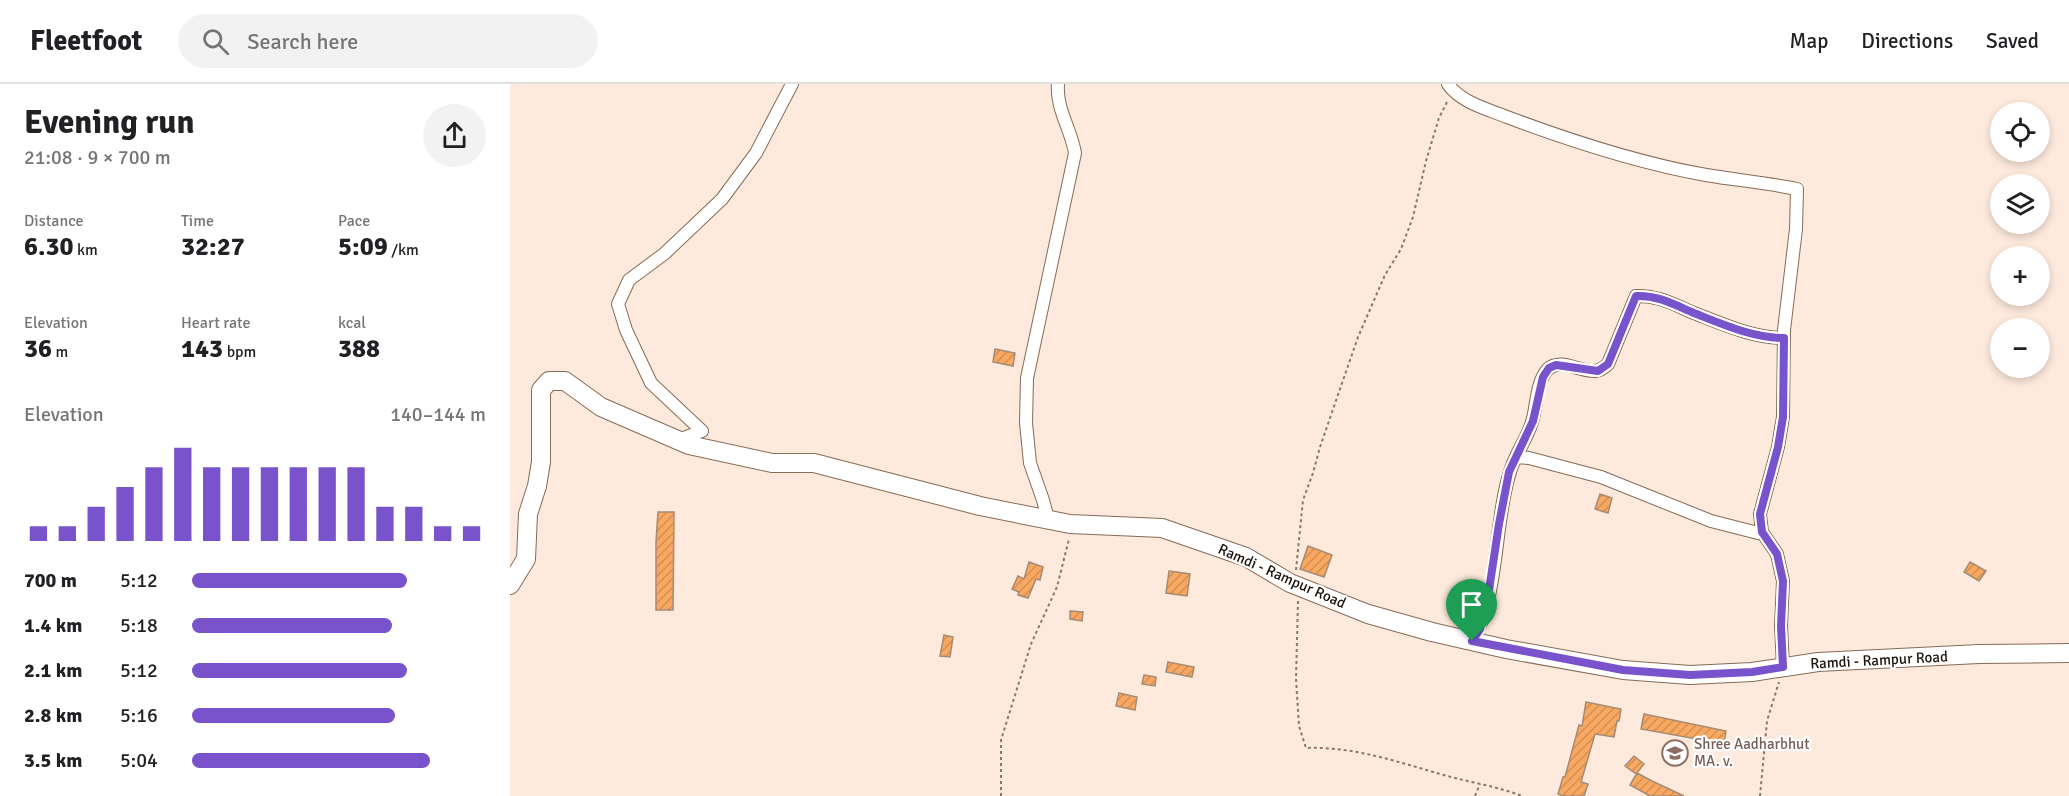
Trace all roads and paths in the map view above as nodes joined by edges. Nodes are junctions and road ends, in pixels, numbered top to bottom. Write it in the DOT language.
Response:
graph roads {
  1 [pos="792,84"];
  2 [pos="1058,84"];
  3 [pos="1450,88"];
  4 [pos="1784,338"];
  5 [pos="678,440"];
  6 [pos="1516,457"];
  7 [pos="1048,519"];
  8 [pos="1070,524"];
  9 [pos="1758,533"];
  10 [pos="1294,584"];
  11 [pos="510,585"];
  12 [pos="1472,641"];
  13 [pos="2069,653"];
  14 [pos="1783,667"];
  15 [pos="1480,784"];
  16 [pos="1001,796"];
  17 [pos="1475,796"];
  18 [pos="1522,796"];
  19 [pos="1760,796"];
  1 -- 5 [label="street"];
  2 -- 7 [label="street"];
  3 -- 4 [label="street"];
  3 -- 10 [label="path"];
  4 -- 6 [label="street"];
  4 -- 14 [label="street"];
  5 -- 7 [label="main road, Ramdi - Rampur Road"];
  5 -- 11 [label="main road, Ramdi - Rampur Road"];
  6 -- 9 [label="street"];
  6 -- 12 [label="street"];
  7 -- 8 [label="main road, Ramdi - Rampur Road"];
  8 -- 10 [label="main road, Ramdi - Rampur Road"];
  8 -- 16 [label="path"];
  10 -- 12 [label="main road, Ramdi - Rampur Road"];
  10 -- 15 [label="path"];
  12 -- 14 [label="main road, Ramdi - Rampur Road"];
  13 -- 14 [label="main road, Ramdi - Rampur Road"];
  14 -- 19 [label="path"];
  15 -- 17 [label="path"];
  15 -- 18 [label="path"];
}
